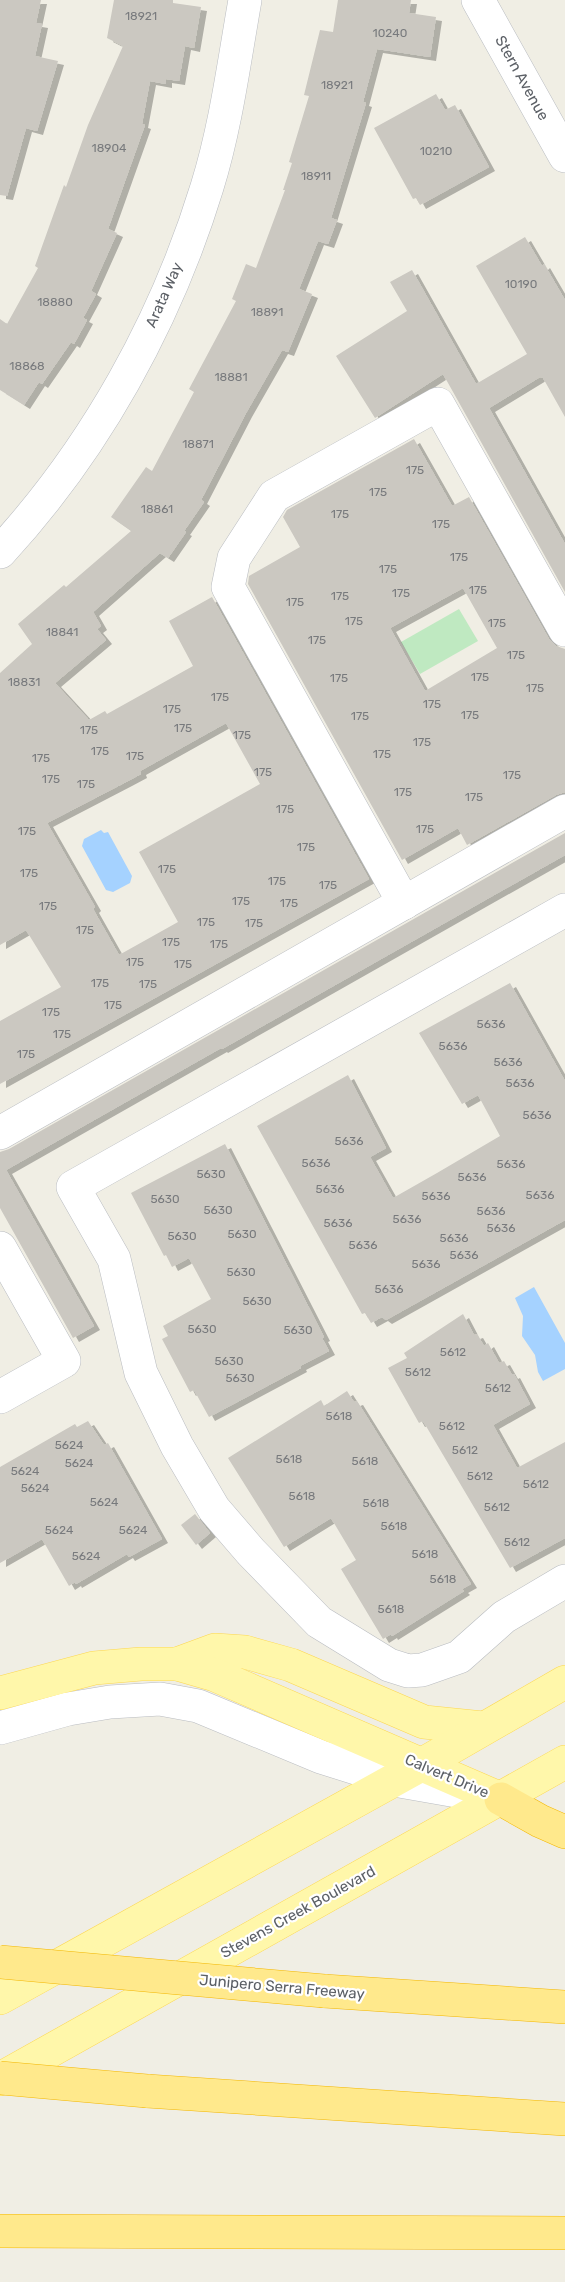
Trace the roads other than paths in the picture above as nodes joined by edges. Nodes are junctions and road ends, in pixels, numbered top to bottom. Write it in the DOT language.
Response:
graph roads {
  1 [pos="245,0"];
  2 [pos="478,0"];
  3 [pos="565,156"];
  4 [pos="0,552"];
  5 [pos="565,630"];
  6 [pos="565,811"];
  7 [pos="404,903"];
  8 [pos="565,910"];
  9 [pos="0,1133"];
  10 [pos="0,1248"];
  11 [pos="0,1397"];
  12 [pos="565,1581"];
  13 [pos="177,1664"];
  14 [pos="565,1682"];
  15 [pos="0,1693"];
  16 [pos="0,1728"];
  17 [pos="483,1728"];
  18 [pos="565,1762"];
  19 [pos="407,1772"];
  20 [pos="501,1799"];
  21 [pos="565,1832"];
  22 [pos="0,1962"];
  23 [pos="0,1998"];
  24 [pos="565,2007"];
  25 [pos="0,2079"];
  26 [pos="565,2119"];
  27 [pos="0,2230"];
  28 [pos="565,2233"];
  1 -- 4 [label="street, Arata Way"];
  2 -- 3 [label="street, Stern Avenue"];
  5 -- 7 [label="street"];
  6 -- 7 [label="street"];
  7 -- 9 [label="street"];
  8 -- 12 [label="street"];
  10 -- 11 [label="street"];
  13 -- 15 [label="main road, Calvert Drive"];
  13 -- 17 [label="main road"];
  13 -- 19 [label="main road, Calvert Drive"];
  14 -- 17 [label="main road"];
  16 -- 19 [label="street, Calvert Drive"];
  17 -- 19 [label="main road"];
  18 -- 20 [label="main road, Stevens Creek Boulevard"];
  19 -- 20 [label="main road, Calvert Drive"];
  19 -- 23 [label="main road"];
  20 -- 21 [label="highway"];
  20 -- 25 [label="main road, Stevens Creek Boulevard"];
  22 -- 24 [label="highway, Junipero Serra Freeway, bridge"];
  25 -- 26 [label="highway, bridge"];
  27 -- 28 [label="highway"];
}
